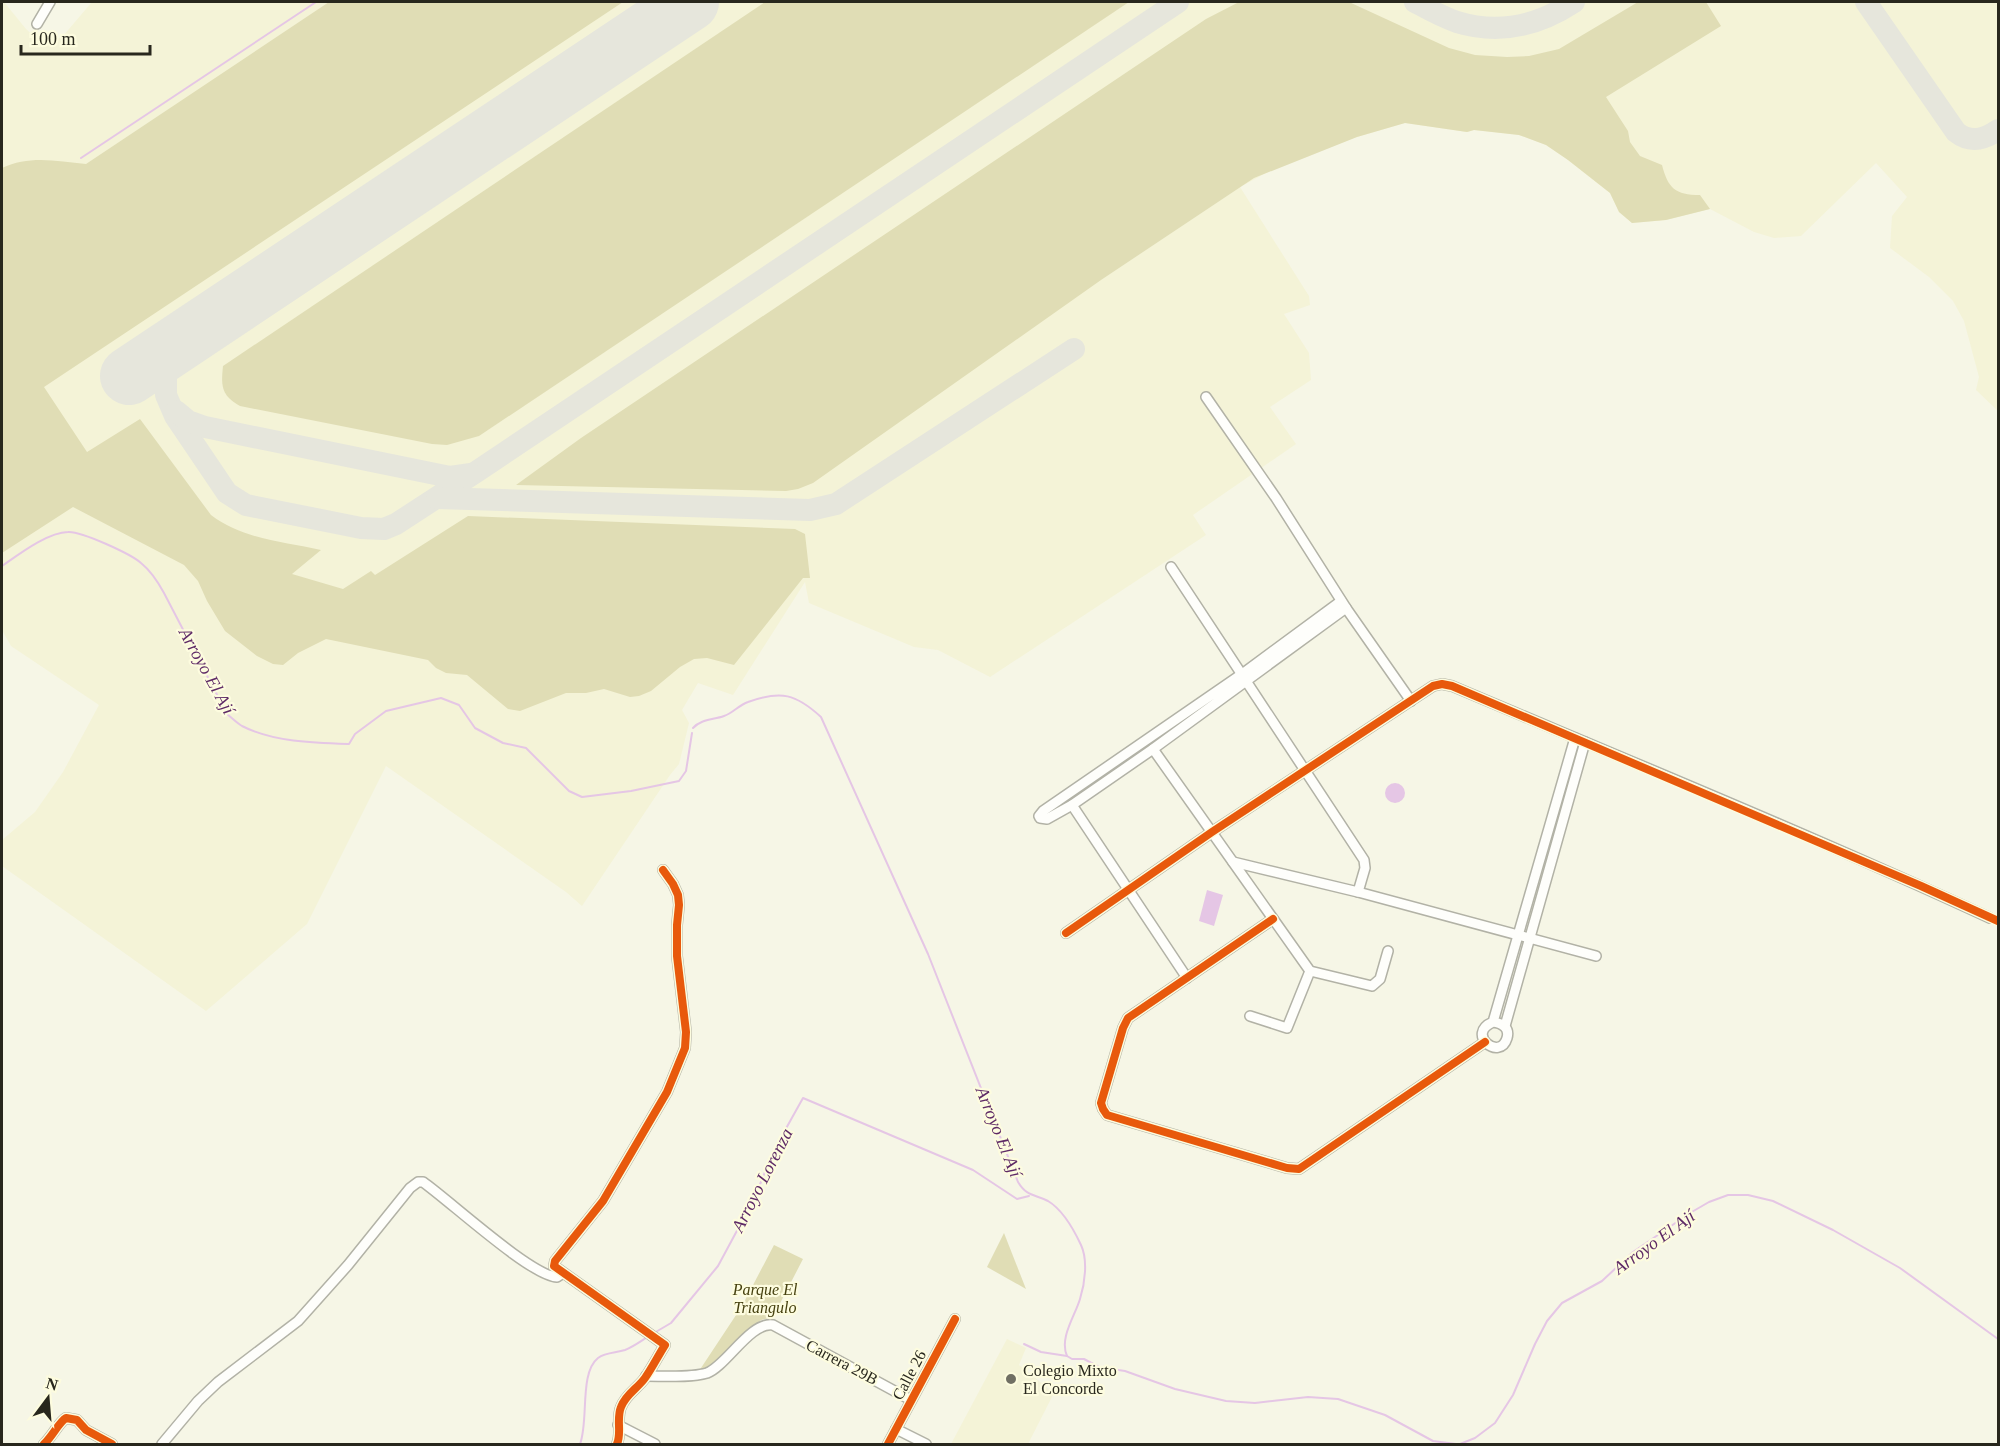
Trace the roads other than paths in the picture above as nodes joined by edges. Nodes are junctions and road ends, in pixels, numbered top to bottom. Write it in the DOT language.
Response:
graph roads {
  1 [pos="50,2"];
  2 [pos="37,24"];
  3 [pos="1206,397"];
  4 [pos="1171,567"];
  5 [pos="1344,604"];
  6 [pos="1244,677"];
  7 [pos="1411,701"];
  8 [pos="1575,738"];
  9 [pos="1585,742"];
  10 [pos="1153,749"];
  11 [pos="1305,770"];
  12 [pos="1072,806"];
  13 [pos="1212,832"];
  14 [pos="1233,862"];
  15 [pos="663,870"];
  16 [pos="1128,891"];
  17 [pos="1359,892"];
  18 [pos="1990,918"];
  19 [pos="1274,919"];
  20 [pos="1066,933"];
  21 [pos="1518,935"];
  22 [pos="1530,938"];
  23 [pos="1388,951"];
  24 [pos="1596,956"];
  25 [pos="1310,970"];
  26 [pos="1186,978"];
  27 [pos="1250,1016"];
  28 [pos="1493,1022"];
  29 [pos="1505,1026"];
  30 [pos="1485,1042"];
  31 [pos="563,1273"];
  32 [pos="955,1319"];
  33 [pos="646,1376"];
  34 [pos="911,1400"];
  35 [pos="618,1425"];
  36 [pos="896,1429"];
  37 [pos="44,1444"];
  38 [pos="112,1444"];
  39 [pos="162,1444"];
  40 [pos="617,1444"];
  41 [pos="656,1444"];
  42 [pos="888,1444"];
  43 [pos="926,1444"];
  1 -- 2 [label="street"];
  3 -- 5 [label="street"];
  4 -- 6 [label="street"];
  5 -- 6 [label="street"];
  5 -- 7 [label="street"];
  6 -- 10 [label="street"];
  6 -- 11 [label="street"];
  6 -- 12 [label="street"];
  7 -- 8 [label="street"];
  7 -- 11 [label="street"];
  8 -- 9 [label="street"];
  8 -- 21 [label="street"];
  9 -- 18 [label="street"];
  9 -- 22 [label="street"];
  10 -- 12 [label="street"];
  10 -- 13 [label="street"];
  11 -- 13 [label="street"];
  11 -- 17 [label="street"];
  12 -- 16 [label="street"];
  13 -- 14 [label="street"];
  13 -- 16 [label="street"];
  14 -- 17 [label="street"];
  14 -- 19 [label="street"];
  15 -- 31 [label="street"];
  16 -- 20 [label="street"];
  16 -- 26 [label="street"];
  17 -- 21 [label="street"];
  19 -- 25 [label="street"];
  19 -- 26 [label="street"];
  21 -- 22 [label="street"];
  21 -- 28 [label="street"];
  22 -- 24 [label="street"];
  22 -- 29 [label="street"];
  23 -- 25 [label="street"];
  25 -- 27 [label="street"];
  26 -- 30 [label="street"];
  28 -- 29 [label="street"];
  28 -- 30 [label="street"];
  29 -- 30 [label="street"];
  31 -- 33 [label="street"];
  31 -- 39 [label="street"];
  32 -- 34 [label="street, Calle 26"];
  33 -- 34 [label="street, Carrera 29B"];
  33 -- 35 [label="street"];
  34 -- 36 [label="street, Calle 26"];
  35 -- 40 [label="street"];
  35 -- 41 [label="street"];
  36 -- 42 [label="street, Calle 26"];
  36 -- 43 [label="street"];
  37 -- 38 [label="street"];
}
